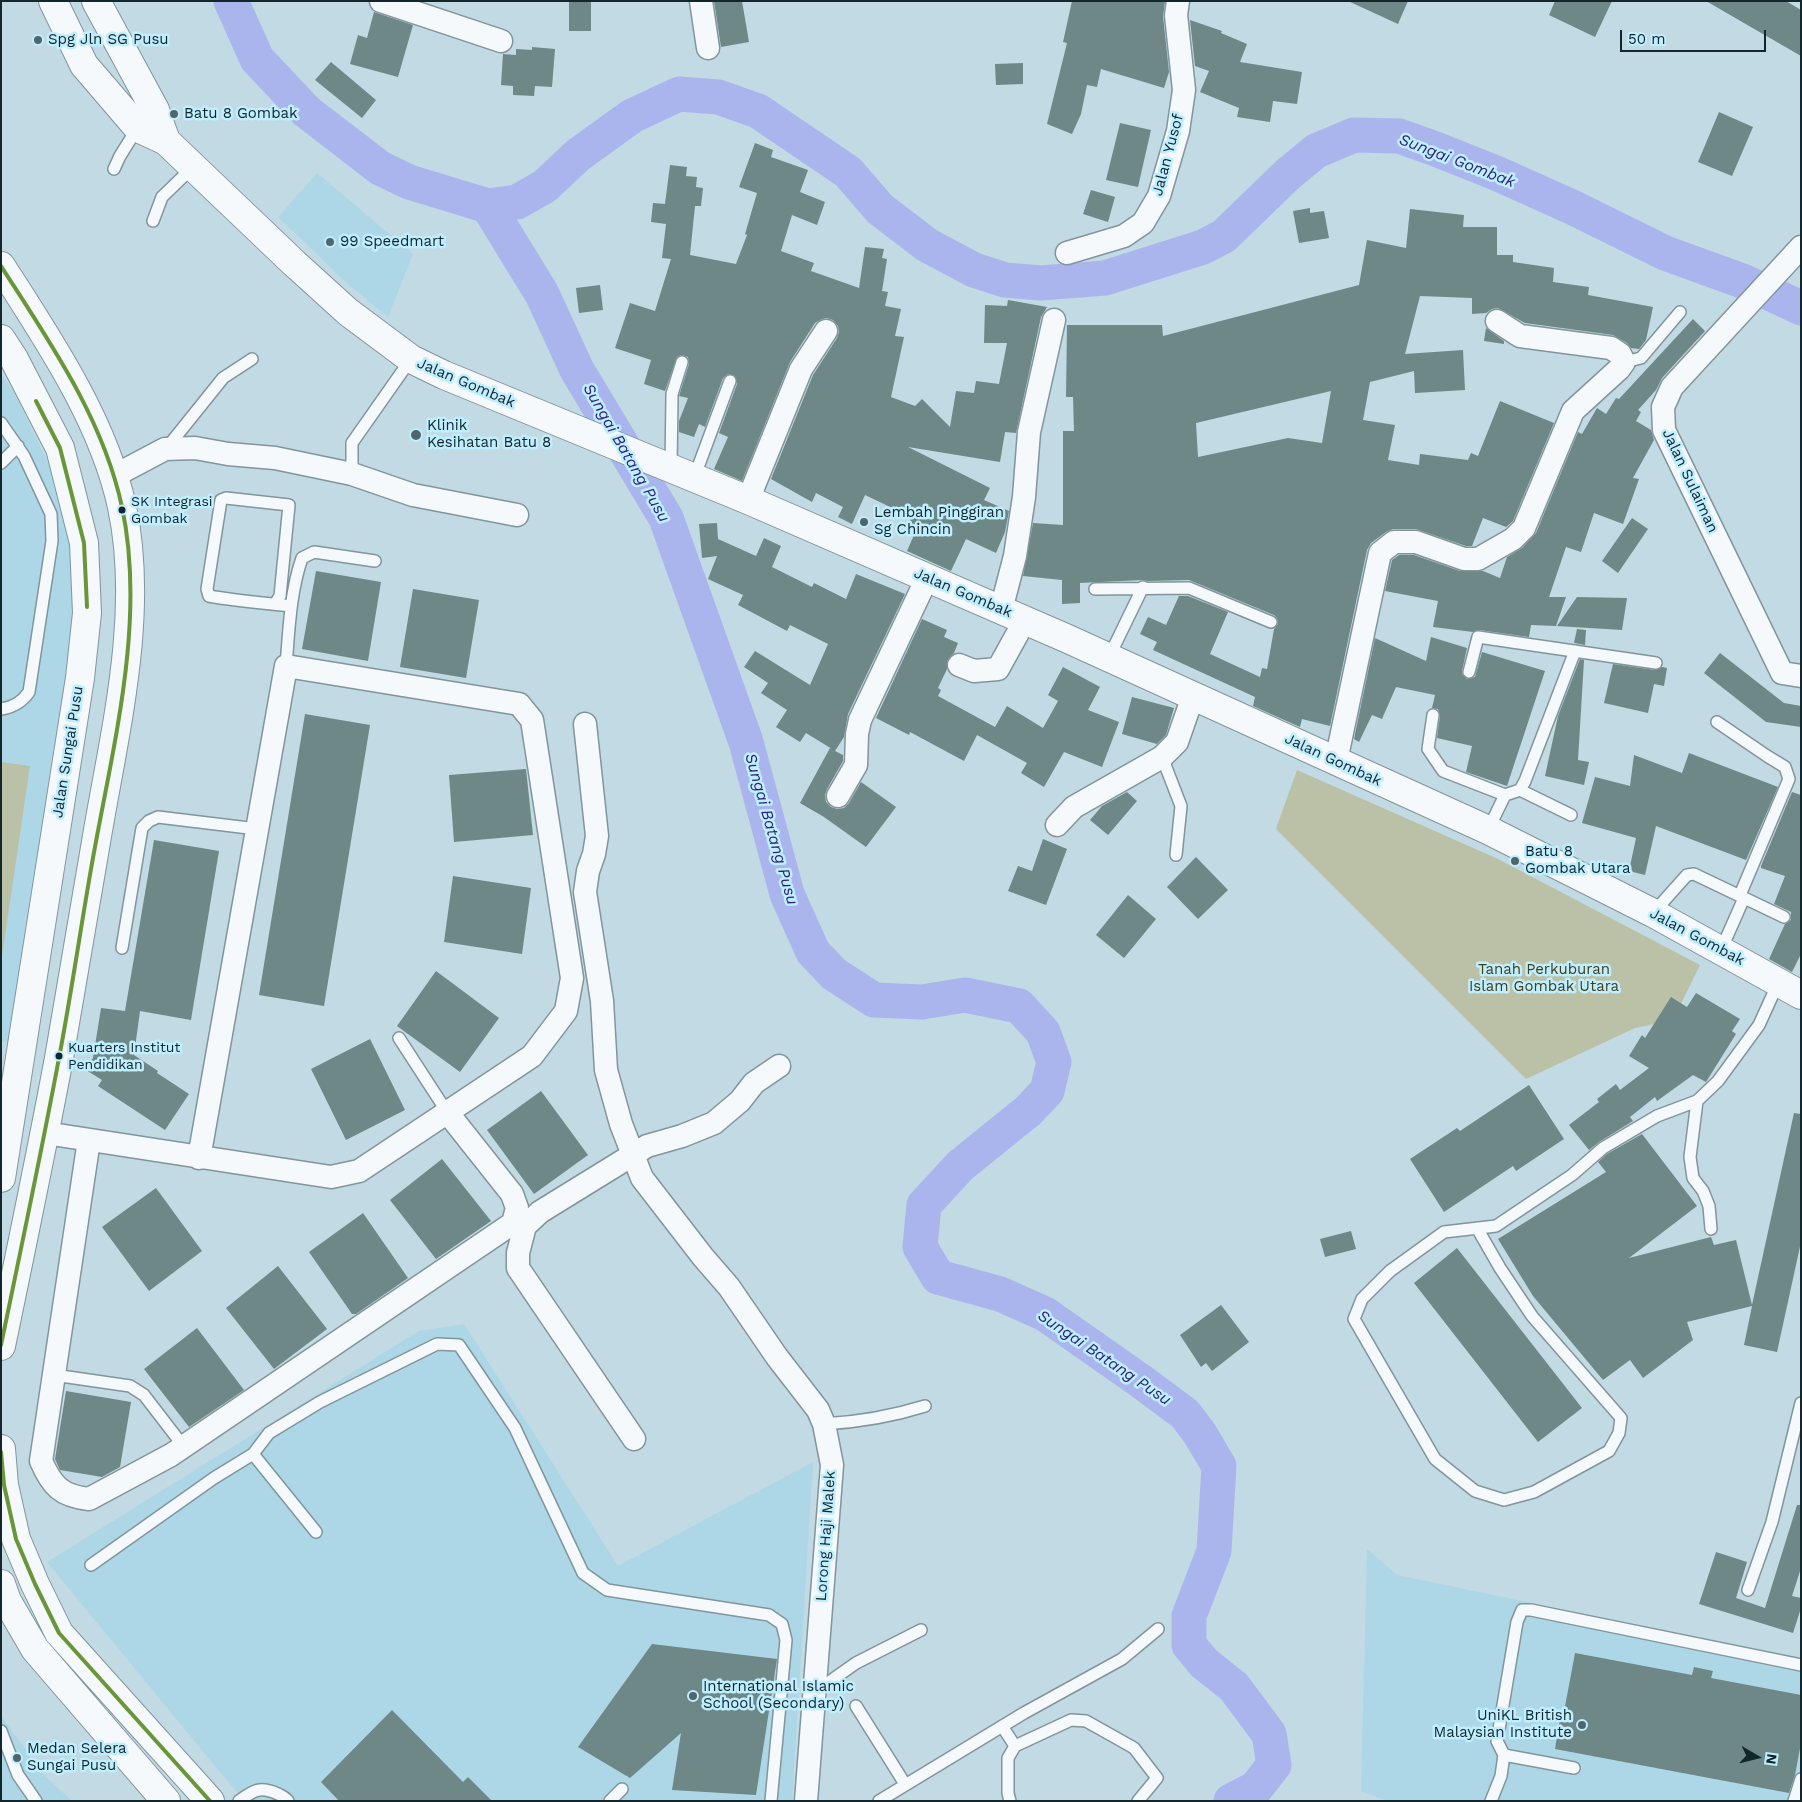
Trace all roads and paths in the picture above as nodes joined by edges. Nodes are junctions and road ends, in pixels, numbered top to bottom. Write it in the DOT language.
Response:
graph roads {
  1 [pos="53,1"];
  2 [pos="96,1"];
  3 [pos="381,1"];
  4 [pos="701,1"];
  5 [pos="1178,1"];
  6 [pos="501,41"];
  7 [pos="708,48"];
  8 [pos="146,119"];
  9 [pos="193,167"];
  10 [pos="114,169"];
  11 [pos="153,221"];
  12 [pos="1801,247"];
  13 [pos="1067,253"];
  14 [pos="1,266"];
  15 [pos="1680,312"];
  16 [pos="1054,320"];
  17 [pos="1497,321"];
  18 [pos="826,331"];
  19 [pos="1,339"];
  20 [pos="252,359"];
  21 [pos="411,359"];
  22 [pos="682,362"];
  23 [pos="1624,362"];
  24 [pos="730,381"];
  25 [pos="1,423"];
  26 [pos="18,446"];
  27 [pos="165,449"];
  28 [pos="1,463"];
  29 [pos="674,470"];
  30 [pos="352,474"];
  31 [pos="114,476"];
  32 [pos="748,500"];
  33 [pos="517,515"];
  34 [pos="375,561"];
  35 [pos="927,578"];
  36 [pos="1143,588"];
  37 [pos="1095,589"];
  38 [pos="275,604"];
  39 [pos="291,606"];
  40 [pos="1013,615"];
  41 [pos="1271,622"];
  42 [pos="1574,651"];
  43 [pos="1109,657"];
  44 [pos="1656,662"];
  45 [pos="960,665"];
  46 [pos="286,666"];
  47 [pos="1469,672"];
  48 [pos="1801,676"];
  49 [pos="1193,696"];
  50 [pos="1,708"];
  51 [pos="1433,715"];
  52 [pos="1717,722"];
  53 [pos="585,724"];
  54 [pos="1162,757"];
  55 [pos="1336,761"];
  56 [pos="1520,790"];
  57 [pos="1505,795"];
  58 [pos="838,796"];
  59 [pos="1571,815"];
  60 [pos="1057,825"];
  61 [pos="257,829"];
  62 [pos="1488,830"];
  63 [pos="1176,855"];
  64 [pos="1742,896"];
  65 [pos="1652,913"];
  66 [pos="1784,917"];
  67 [pos="122,948"];
  68 [pos="1721,950"];
  69 [pos="1790,988"];
  70 [pos="399,1038"];
  71 [pos="778,1066"];
  72 [pos="1697,1102"];
  73 [pos="447,1112"];
  74 [pos="44,1133"];
  75 [pos="88,1140"];
  76 [pos="4,1142"];
  77 [pos="634,1153"];
  78 [pos="199,1158"];
  79 [pos="1,1178"];
  80 [pos="1477,1228"];
  81 [pos="1710,1229"];
  82 [pos="1,1346"];
  83 [pos="54,1375"];
  84 [pos="1801,1403"];
  85 [pos="925,1406"];
  86 [pos="824,1424"];
  87 [pos="634,1439"];
  88 [pos="184,1447"];
  89 [pos="1,1449"];
  90 [pos="253,1454"];
  91 [pos="316,1532"];
  92 [pos="91,1565"];
  93 [pos="1,1584"];
  94 [pos="1748,1590"];
  95 [pos="1158,1629"];
  96 [pos="921,1630"];
  97 [pos="1801,1665"];
  98 [pos="814,1692"];
  99 [pos="856,1706"];
  100 [pos="1002,1726"];
  101 [pos="1,1731"];
  102 [pos="1015,1746"];
  103 [pos="1504,1755"];
  104 [pos="1574,1768"];
  105 [pos="1801,1779"];
  106 [pos="905,1784"];
  107 [pos="622,1789"];
  108 [pos="36,1801"];
  109 [pos="166,1801"];
  110 [pos="210,1801"];
  111 [pos="239,1801"];
  112 [pos="288,1801"];
  113 [pos="610,1801"];
  114 [pos="772,1801"];
  115 [pos="806,1801"];
  116 [pos="879,1801"];
  117 [pos="1010,1801"];
  118 [pos="1138,1801"];
  119 [pos="1491,1801"];
  120 [pos="1794,1801"];
  1 -- 8 [label="main road, Jalan Gombak"];
  2 -- 8 [label="main road"];
  3 -- 6 [label="street"];
  4 -- 7 [label="street"];
  5 -- 13 [label="street, Jalan Yusof"];
  8 -- 9 [label="main road, Jalan Gombak"];
  8 -- 10 [label="lane"];
  9 -- 11 [label="lane"];
  9 -- 21 [label="main road, Jalan Gombak"];
  12 -- 48 [label="street, Jalan Sulaiman"];
  14 -- 31 [label="main road"];
  15 -- 23 [label="lane"];
  16 -- 40 [label="street"];
  17 -- 23 [label="street"];
  18 -- 32 [label="street"];
  19 -- 76 [label="main road, Jalan Sungai Pusu"];
  20 -- 27 [label="lane"];
  21 -- 29 [label="main road, Jalan Gombak"];
  21 -- 30 [label="lane"];
  22 -- 29 [label="lane"];
  23 -- 55 [label="street"];
  24 -- 29 [label="lane"];
  25 -- 26 [label="lane"];
  26 -- 28 [label="lane"];
  26 -- 50 [label="lane"];
  27 -- 30 [label="street"];
  27 -- 31 [label="street"];
  29 -- 32 [label="main road, Jalan Gombak"];
  30 -- 33 [label="street"];
  31 -- 74 [label="main road"];
  32 -- 35 [label="main road, Jalan Gombak"];
  34 -- 39 [label="lane"];
  35 -- 40 [label="main road, Jalan Gombak"];
  35 -- 58 [label="street"];
  36 -- 37 [label="lane"];
  36 -- 41 [label="lane"];
  36 -- 43 [label="lane"];
  38 -- 38 [label="lane"];
  38 -- 39 [label="lane"];
  39 -- 46 [label="lane"];
  40 -- 43 [label="main road, Jalan Gombak"];
  40 -- 45 [label="street"];
  42 -- 44 [label="lane"];
  42 -- 47 [label="lane"];
  42 -- 56 [label="lane"];
  43 -- 49 [label="main road, Jalan Gombak"];
  46 -- 61 [label="street"];
  46 -- 73 [label="street"];
  49 -- 54 [label="street"];
  49 -- 55 [label="main road, Jalan Gombak"];
  51 -- 57 [label="lane"];
  52 -- 64 [label="lane"];
  53 -- 77 [label="street, Lorong Haji Malek"];
  54 -- 60 [label="street"];
  54 -- 63 [label="lane"];
  55 -- 62 [label="main road, Jalan Gombak"];
  56 -- 57 [label="lane"];
  56 -- 59 [label="lane"];
  57 -- 62 [label="lane"];
  61 -- 67 [label="lane"];
  61 -- 78 [label="street"];
  62 -- 65 [label="main road, Jalan Gombak"];
  64 -- 65 [label="lane"];
  64 -- 66 [label="lane"];
  64 -- 68 [label="lane"];
  65 -- 68 [label="main road, Jalan Gombak"];
  68 -- 69 [label="main road, Jalan Gombak"];
  69 -- 72 [label="lane"];
  70 -- 73 [label="lane"];
  71 -- 77 [label="street"];
  72 -- 80 [label="lane"];
  72 -- 81 [label="lane"];
  73 -- 78 [label="street"];
  73 -- 88 [label="street"];
  74 -- 75 [label="street"];
  74 -- 82 [label="main road"];
  75 -- 78 [label="street"];
  75 -- 83 [label="street"];
  76 -- 79 [label="main road, Jalan Sungai Pusu"];
  77 -- 86 [label="street, Lorong Haji Malek"];
  77 -- 87 [label="street"];
  80 -- 80 [label="lane"];
  83 -- 88 [label="lane"];
  83 -- 88 [label="street"];
  84 -- 94 [label="lane"];
  85 -- 86 [label="lane"];
  86 -- 98 [label="street, Lorong Haji Malek"];
  89 -- 110 [label="main road"];
  90 -- 91 [label="lane"];
  90 -- 92 [label="lane"];
  90 -- 114 [label="lane"];
  93 -- 109 [label="main road"];
  95 -- 100 [label="lane"];
  96 -- 98 [label="lane"];
  97 -- 103 [label="lane"];
  98 -- 115 [label="street, Lorong Haji Malek"];
  99 -- 106 [label="lane"];
  100 -- 102 [label="lane"];
  100 -- 106 [label="lane"];
  101 -- 108 [label="lane"];
  102 -- 117 [label="lane"];
  102 -- 118 [label="lane"];
  103 -- 104 [label="lane"];
  103 -- 119 [label="lane"];
  105 -- 120 [label="lane"];
  106 -- 116 [label="lane"];
  107 -- 113 [label="lane"];
  111 -- 112 [label="lane"];
}
